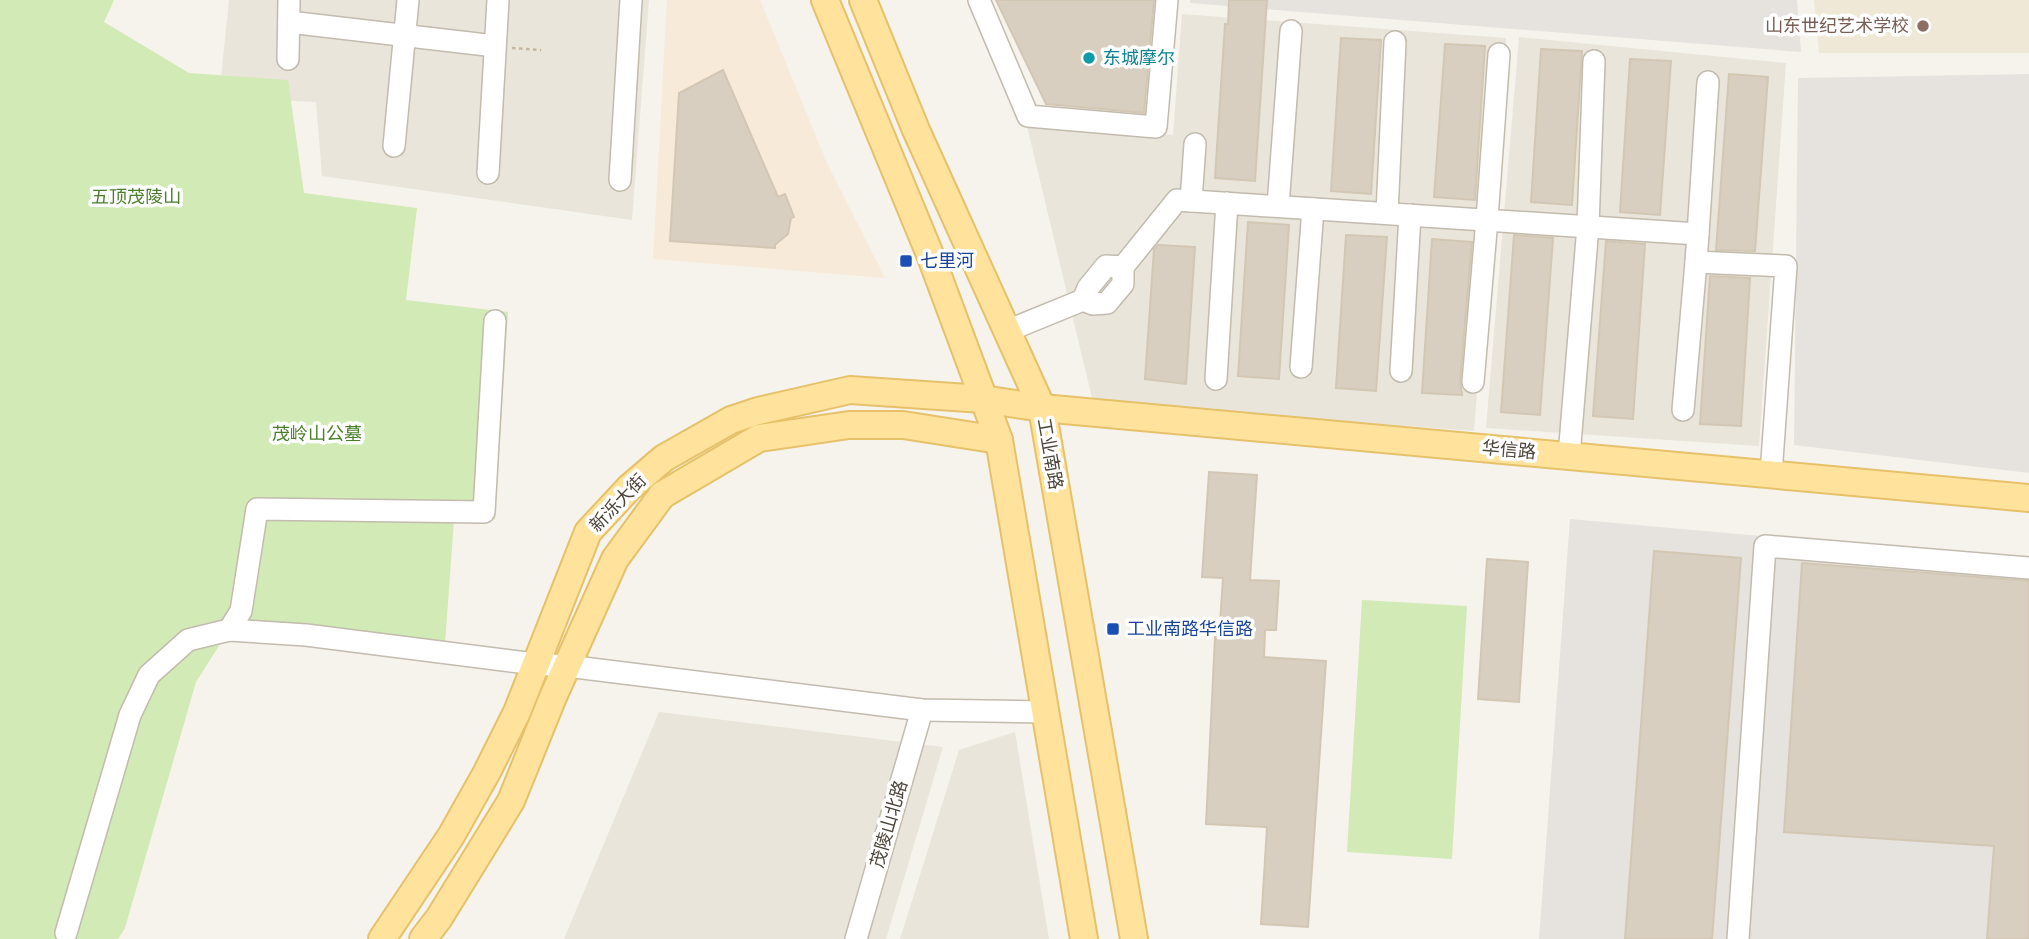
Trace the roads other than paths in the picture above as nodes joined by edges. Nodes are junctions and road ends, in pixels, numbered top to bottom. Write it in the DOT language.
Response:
graph roads {
  1 [pos="289,0"];
  2 [pos="408,0"];
  3 [pos="498,0"];
  4 [pos="631,0"];
  5 [pos="825,0"];
  6 [pos="863,0"];
  7 [pos="979,0"];
  8 [pos="1167,0"];
  9 [pos="289,22"];
  10 [pos="1291,31"];
  11 [pos="404,37"];
  12 [pos="1395,42"];
  13 [pos="495,46"];
  14 [pos="1499,54"];
  15 [pos="288,59"];
  16 [pos="1594,61"];
  17 [pos="1708,82"];
  18 [pos="1195,144"];
  19 [pos="394,146"];
  20 [pos="488,173"];
  21 [pos="620,180"];
  22 [pos="1191,201"];
  23 [pos="1227,203"];
  24 [pos="1278,206"];
  25 [pos="1313,209"];
  26 [pos="1387,213"];
  27 [pos="1410,215"];
  28 [pos="1488,219"];
  29 [pos="1587,226"];
  30 [pos="1698,234"];
  31 [pos="1696,262"];
  32 [pos="495,321"];
  33 [pos="1007,331"];
  34 [pos="1301,367"];
  35 [pos="1401,371"];
  36 [pos="1216,379"];
  37 [pos="1472,382"];
  38 [pos="983,399"];
  39 [pos="1042,408"];
  40 [pos="1683,410"];
  41 [pos="999,440"];
  42 [pos="1569,456"];
  43 [pos="1771,474"];
  44 [pos="2029,498"];
  45 [pos="2029,568"];
  46 [pos="229,630"];
  47 [pos="536,664"];
  48 [pos="567,666"];
  49 [pos="922,710"];
  50 [pos="1045,712"];
  51 [pos="66,933"];
  52 [pos="382,939"];
  53 [pos="423,939"];
  54 [pos="856,939"];
  55 [pos="1084,939"];
  56 [pos="1134,939"];
  57 [pos="1738,939"];
  1 -- 9 [label="street"];
  2 -- 11 [label="street"];
  3 -- 13 [label="street"];
  4 -- 21 [label="street"];
  5 -- 38 [label="main road"];
  6 -- 33 [label="main road, 工业南路"];
  7 -- 8 [label="street"];
  9 -- 11 [label="street"];
  9 -- 15 [label="street"];
  10 -- 24 [label="street"];
  11 -- 13 [label="street"];
  11 -- 19 [label="street"];
  12 -- 26 [label="street"];
  13 -- 20 [label="street"];
  14 -- 28 [label="street"];
  16 -- 29 [label="street"];
  17 -- 30 [label="street"];
  18 -- 22 [label="street"];
  22 -- 23 [label="street"];
  22 -- 33 [label="street"];
  23 -- 24 [label="street"];
  23 -- 36 [label="street"];
  24 -- 25 [label="street"];
  25 -- 26 [label="street"];
  25 -- 34 [label="street"];
  26 -- 27 [label="street"];
  27 -- 28 [label="street"];
  27 -- 35 [label="street"];
  28 -- 29 [label="street"];
  28 -- 37 [label="street"];
  29 -- 30 [label="street"];
  29 -- 42 [label="street"];
  30 -- 31 [label="street"];
  31 -- 40 [label="street"];
  31 -- 43 [label="street"];
  32 -- 46 [label="street"];
  33 -- 39 [label="main road, 工业南路"];
  38 -- 39 [label="main road, 新泺大街"];
  38 -- 41 [label="main road"];
  38 -- 47 [label="main road, 新泺大街"];
  39 -- 41 [label="main road"];
  39 -- 42 [label="main road, 华信路"];
  39 -- 56 [label="main road, 工业南路"];
  41 -- 48 [label="main road, 新泺大街"];
  41 -- 50 [label="main road"];
  42 -- 43 [label="main road, 华信路"];
  43 -- 44 [label="main road, 华信路"];
  45 -- 57 [label="street"];
  46 -- 47 [label="street"];
  46 -- 51 [label="street"];
  47 -- 48 [label="street"];
  47 -- 52 [label="main road, 新泺大街"];
  48 -- 49 [label="street"];
  48 -- 53 [label="main road, 新泺大街"];
  49 -- 50 [label="street"];
  49 -- 54 [label="street, 茂陵山北路"];
  50 -- 55 [label="main road"];
}
